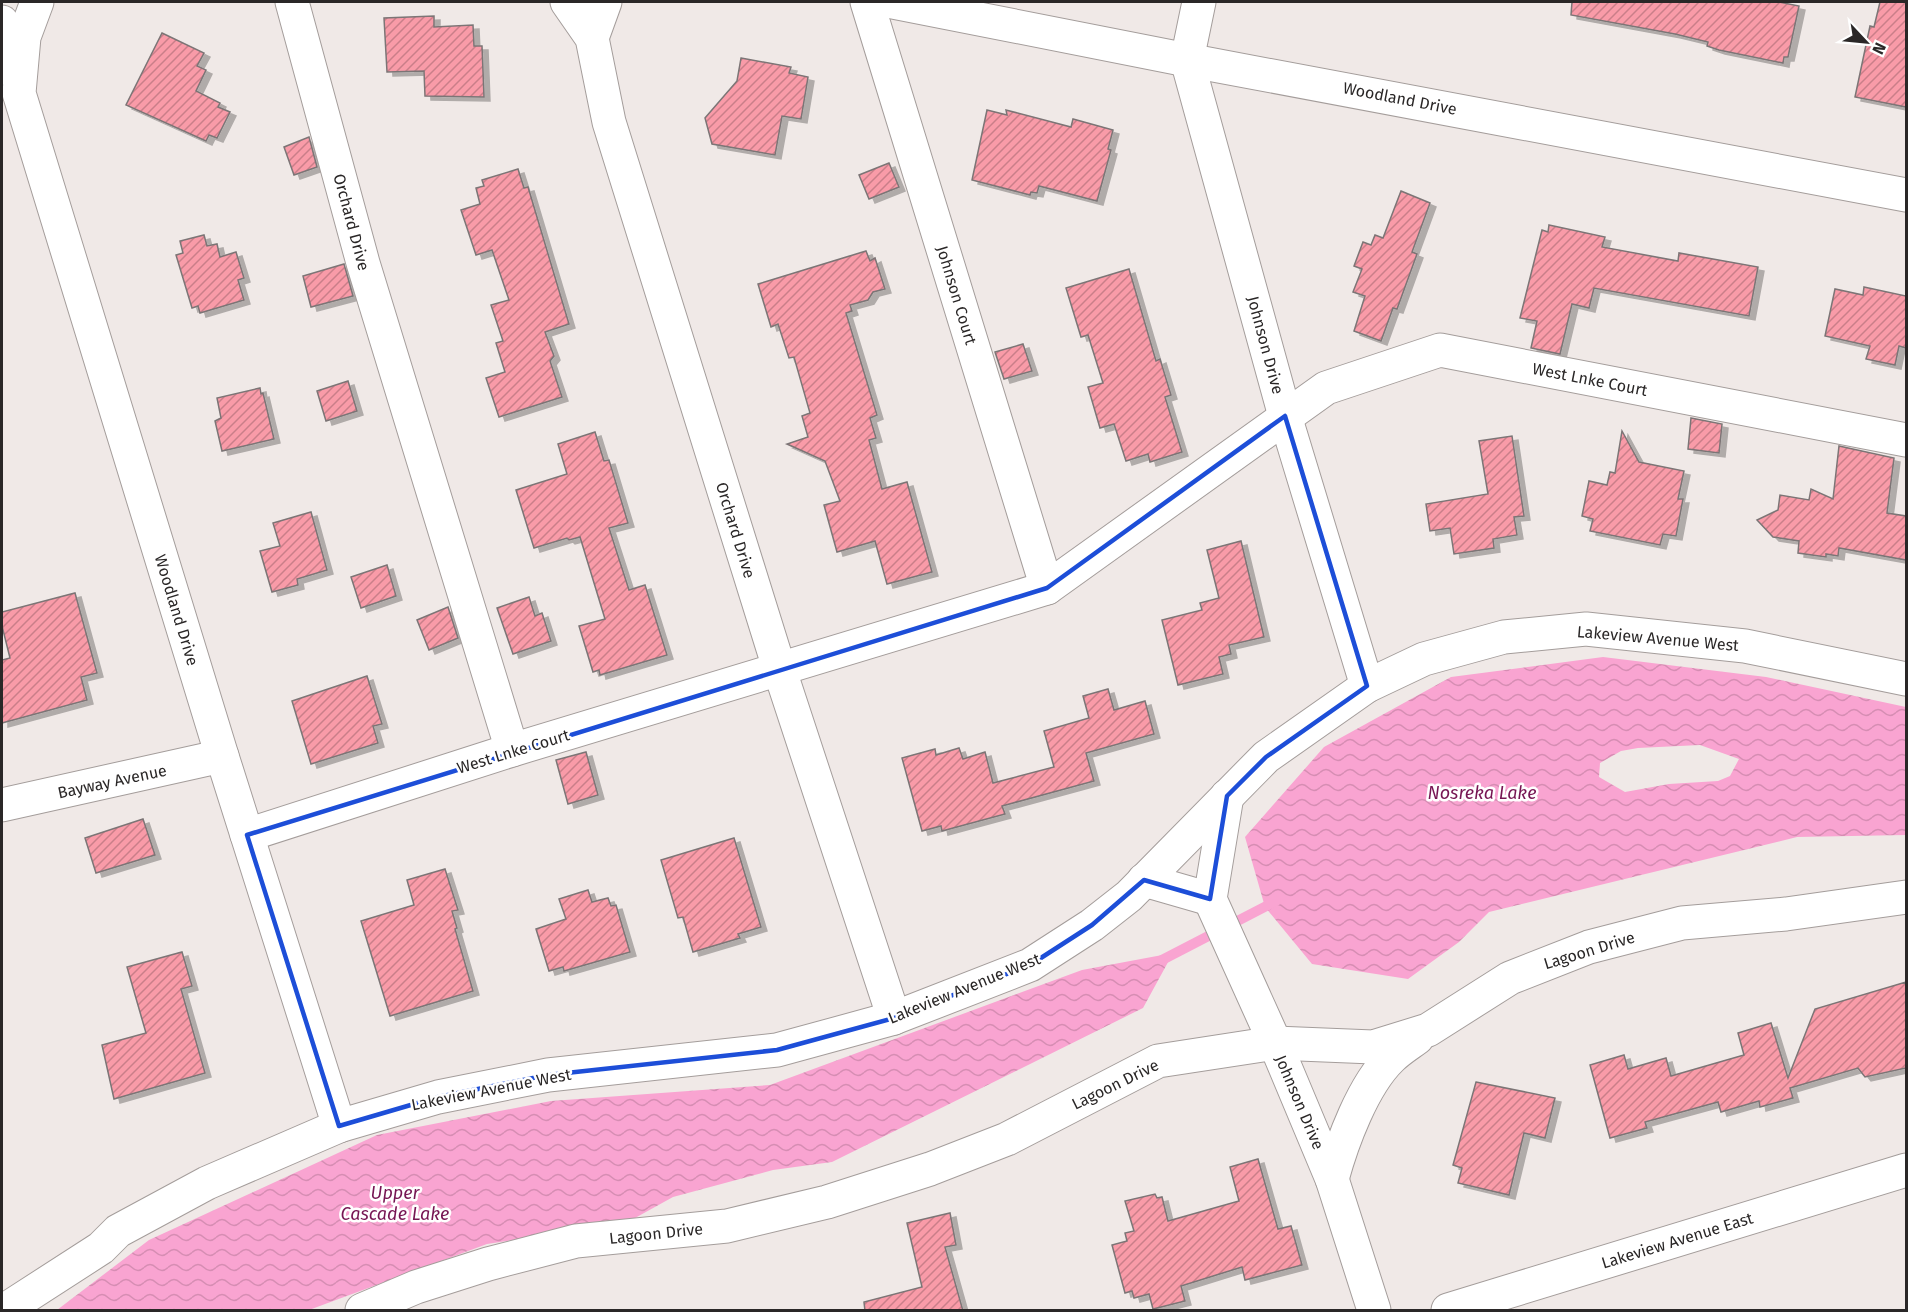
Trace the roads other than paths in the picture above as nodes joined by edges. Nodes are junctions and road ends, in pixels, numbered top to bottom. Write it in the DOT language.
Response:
graph roads {
  1 [pos="37,2"];
  2 [pos="292,2"];
  3 [pos="567,2"];
  4 [pos="605,2"];
  5 [pos="867,2"];
  6 [pos="893,2"];
  7 [pos="1199,2"];
  8 [pos="2,22"];
  9 [pos="592,38"];
  10 [pos="1187,60"];
  11 [pos="19,93"];
  12 [pos="1906,195"];
  13 [pos="1285,416"];
  14 [pos="1906,440"];
  15 [pos="1047,588"];
  16 [pos="780,671"];
  17 [pos="1906,679"];
  18 [pos="1367,686"];
  19 [pos="512,750"];
  20 [pos="222,756"];
  21 [pos="1227,796"];
  22 [pos="2,805"];
  23 [pos="247,835"];
  24 [pos="1144,880"];
  25 [pos="1906,897"];
  26 [pos="1210,899"];
  27 [pos="894,1018"];
  28 [pos="1428,1030"];
  29 [pos="1275,1043"];
  30 [pos="339,1126"];
  31 [pos="1906,1170"];
  32 [pos="1332,1179"];
  33 [pos="5,1311"];
  34 [pos="362,1311"];
  35 [pos="1374,1311"];
  36 [pos="1448,1311"];
  1 -- 11 [label="street, Woodland Drive"];
  2 -- 19 [label="street, Orchard Drive"];
  3 -- 9 [label="street, Orchard Drive"];
  4 -- 9 [label="street"];
  5 -- 15 [label="street, Johnson Court"];
  6 -- 10 [label="street, Woodland Drive"];
  7 -- 10 [label="street, Johnson Drive"];
  8 -- 11 [label="street, Woodland Drive"];
  9 -- 16 [label="street, Orchard Drive"];
  10 -- 12 [label="street, Woodland Drive"];
  10 -- 13 [label="street, Johnson Drive"];
  11 -- 20 [label="street, Woodland Drive"];
  13 -- 14 [label="street, West Lnke Court"];
  13 -- 15 [label="street, West Lnke Court"];
  13 -- 18 [label="street, Johnson Drive"];
  15 -- 16 [label="street, West Lnke Court"];
  16 -- 19 [label="street, West Lnke Court"];
  16 -- 27 [label="street, Orchard Drive"];
  17 -- 18 [label="street, Lakeview Avenue West"];
  18 -- 21 [label="street, Lakeview Avenue West"];
  19 -- 23 [label="street, West Lnke Court"];
  20 -- 22 [label="street, Bayway Avenue"];
  20 -- 23 [label="street, Woodland Drive"];
  21 -- 24 [label="street, Lakeview Avenue West"];
  21 -- 26 [label="street"];
  23 -- 30 [label="street, Woodland Drive"];
  24 -- 26 [label="street"];
  24 -- 27 [label="street, Lakeview Avenue West"];
  25 -- 28 [label="street, Lagoon Drive"];
  26 -- 29 [label="street, Johnson Drive"];
  27 -- 30 [label="street, Lakeview Avenue West"];
  28 -- 29 [label="street, Lagoon Drive"];
  28 -- 32 [label="street"];
  29 -- 32 [label="street, Johnson Drive"];
  29 -- 34 [label="street, Lagoon Drive"];
  30 -- 33 [label="street, Lakeview Avenue West"];
  31 -- 36 [label="street, Lakeview Avenue East"];
  32 -- 35 [label="street, Johnson Drive"];
}
